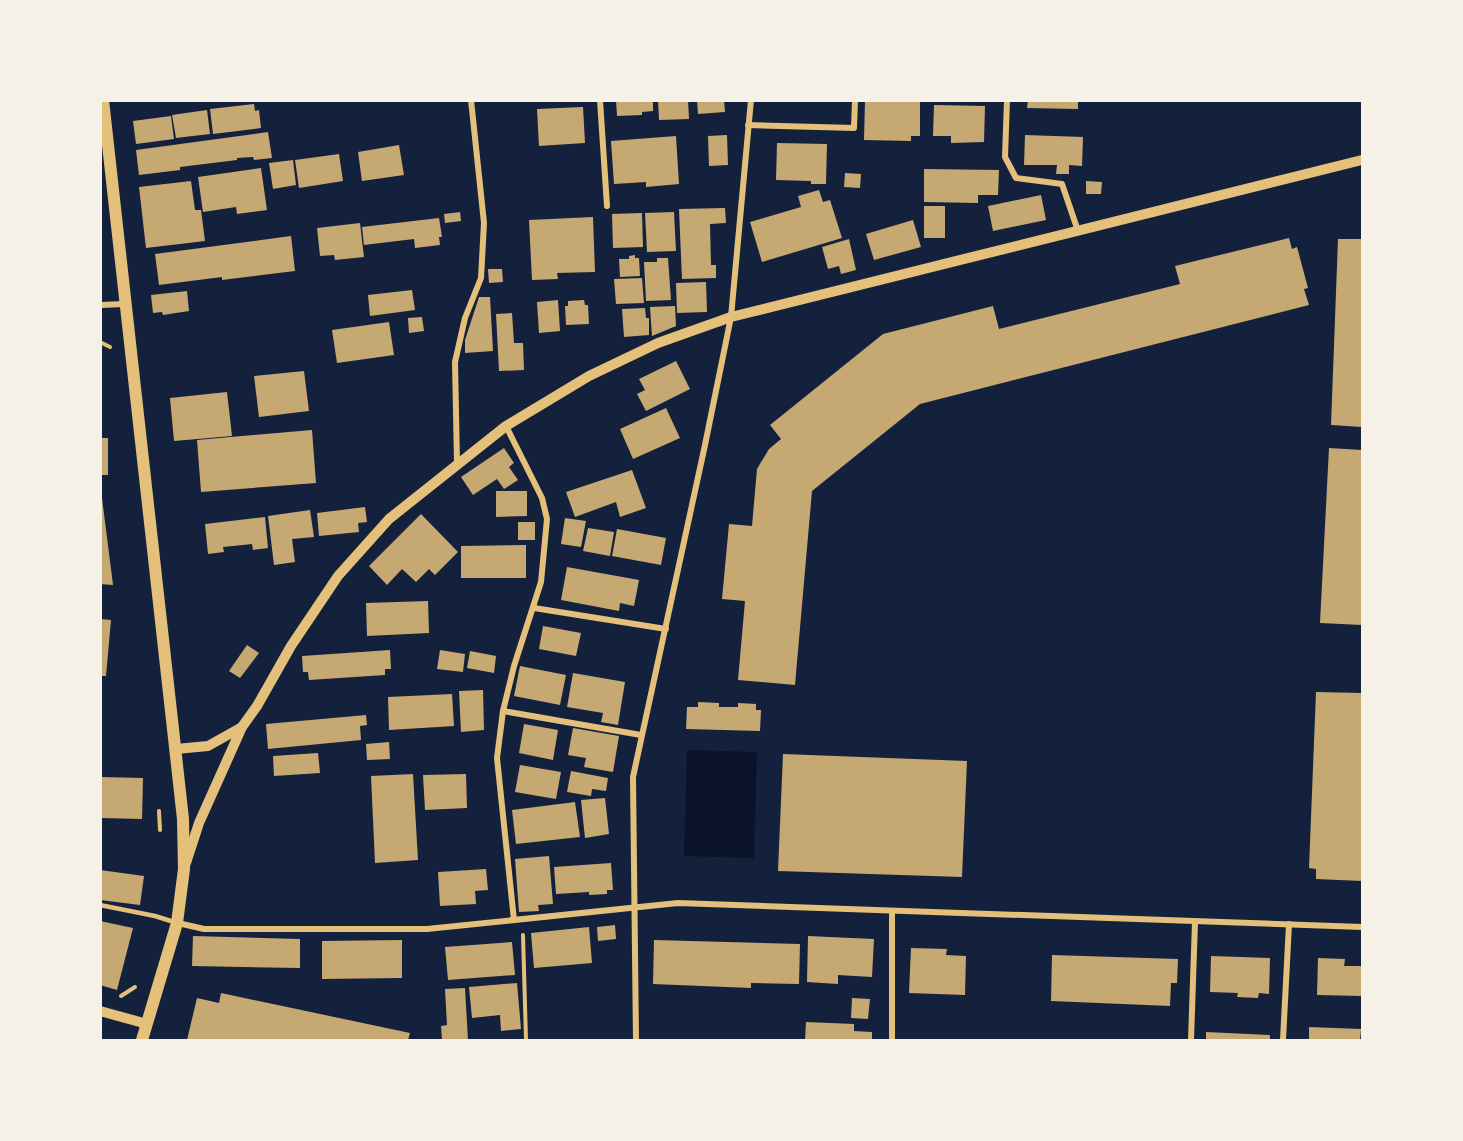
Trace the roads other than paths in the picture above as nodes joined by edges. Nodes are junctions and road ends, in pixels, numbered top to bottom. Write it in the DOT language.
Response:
graph roads {
  1 [pos="103,100"];
  2 [pos="471,100"];
  3 [pos="600,100"];
  4 [pos="751,100"];
  5 [pos="855,100"];
  6 [pos="1007,100"];
  7 [pos="748,125"];
  8 [pos="1362,160"];
  9 [pos="608,206"];
  10 [pos="1078,231"];
  11 [pos="125,304"];
  12 [pos="100,305"];
  13 [pos="731,317"];
  14 [pos="506,426"];
  15 [pos="458,463"];
  16 [pos="534,608"];
  17 [pos="666,629"];
  18 [pos="503,711"];
  19 [pos="242,727"];
  20 [pos="641,735"];
  21 [pos="176,749"];
  22 [pos="184,869"];
  23 [pos="100,905"];
  24 [pos="634,906"];
  25 [pos="892,911"];
  26 [pos="514,920"];
  27 [pos="1195,922"];
  28 [pos="177,923"];
  29 [pos="1289,924"];
  30 [pos="1362,927"];
  31 [pos="100,1011"];
  32 [pos="147,1024"];
  33 [pos="142,1041"];
  34 [pos="636,1041"];
  35 [pos="892,1041"];
  36 [pos="1191,1041"];
  37 [pos="1283,1041"];
  1 -- 11 [label="main road"];
  2 -- 15 [label="street"];
  3 -- 9 [label="street"];
  4 -- 7 [label="street"];
  5 -- 7 [label="street"];
  6 -- 10 [label="street"];
  7 -- 13 [label="street"];
  8 -- 10 [label="street"];
  10 -- 13 [label="street"];
  11 -- 12 [label="street"];
  11 -- 21 [label="main road"];
  13 -- 14 [label="street"];
  13 -- 17 [label="street"];
  14 -- 15 [label="street"];
  14 -- 16 [label="street"];
  15 -- 19 [label="street"];
  16 -- 17 [label="street"];
  16 -- 18 [label="street"];
  17 -- 20 [label="street"];
  18 -- 20 [label="street"];
  18 -- 26 [label="street"];
  19 -- 21 [label="street"];
  19 -- 22 [label="street"];
  20 -- 24 [label="street"];
  21 -- 22 [label="main road"];
  22 -- 28 [label="main road"];
  23 -- 28 [label="lane"];
  24 -- 25 [label="street"];
  24 -- 26 [label="street"];
  24 -- 34 [label="street"];
  25 -- 27 [label="street"];
  25 -- 35 [label="street"];
  26 -- 28 [label="street"];
  27 -- 29 [label="street"];
  27 -- 36 [label="street"];
  28 -- 32 [label="main road"];
  29 -- 30 [label="street"];
  29 -- 37 [label="street"];
  31 -- 32 [label="street"];
  32 -- 33 [label="main road"];
}
